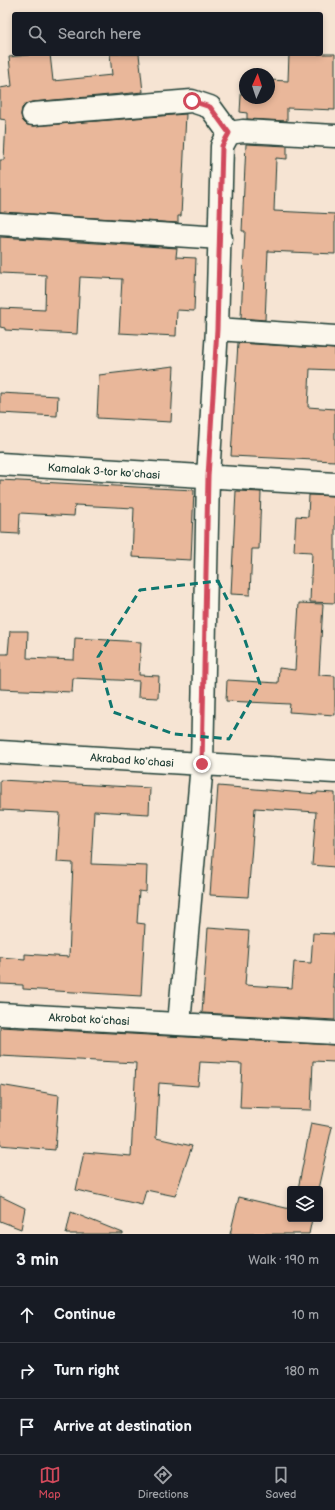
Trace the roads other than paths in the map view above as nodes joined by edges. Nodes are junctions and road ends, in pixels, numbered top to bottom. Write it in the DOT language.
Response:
graph roads {
  1 [pos="33,114"];
  2 [pos="229,133"];
  3 [pos="335,136"];
  4 [pos="0,224"];
  5 [pos="221,238"];
  6 [pos="217,329"];
  7 [pos="335,337"];
  8 [pos="0,464"];
  9 [pos="208,477"];
  10 [pos="335,484"];
  11 [pos="0,752"];
  12 [pos="202,764"];
  13 [pos="335,772"];
  14 [pos="0,1014"];
  15 [pos="179,1024"];
  16 [pos="335,1033"];
  1 -- 2 [label="street"];
  2 -- 3 [label="street"];
  2 -- 5 [label="street"];
  4 -- 5 [label="street"];
  5 -- 6 [label="street"];
  6 -- 7 [label="street"];
  6 -- 9 [label="street"];
  8 -- 9 [label="street, Kamalak 3-tor koʻchasi"];
  9 -- 10 [label="street, Kamalak 3-tor koʻchasi"];
  9 -- 12 [label="street"];
  11 -- 12 [label="street, Akrabad koʻchasi"];
  12 -- 13 [label="street, Akrabad koʻchasi"];
  12 -- 15 [label="street"];
  14 -- 15 [label="street, Akrobat koʻchasi"];
  15 -- 16 [label="street, Akrobat koʻchasi"];
}
